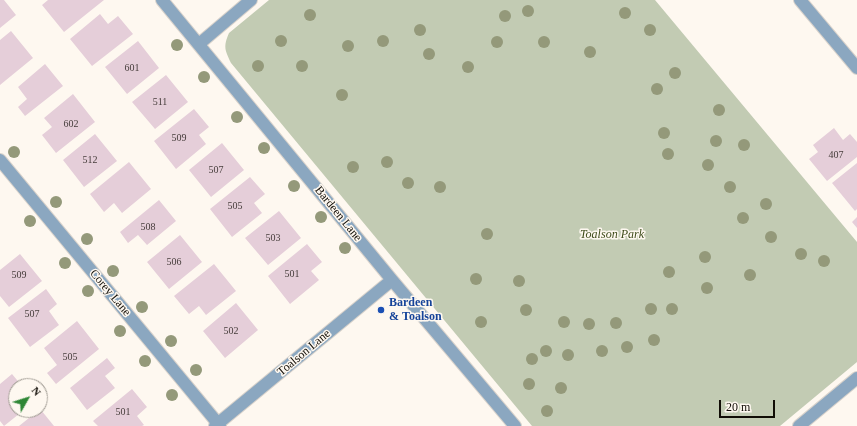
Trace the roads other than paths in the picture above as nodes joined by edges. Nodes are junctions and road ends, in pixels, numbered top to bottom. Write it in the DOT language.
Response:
graph roads {
  1 [pos="162,0"];
  2 [pos="251,0"];
  3 [pos="800,0"];
  4 [pos="199,44"];
  5 [pos="857,68"];
  6 [pos="0,160"];
  7 [pos="392,280"];
  8 [pos="857,378"];
  9 [pos="218,425"];
  10 [pos="515,426"];
  11 [pos="799,426"];
  1 -- 4 [label="street, Bardeen Lane"];
  2 -- 4 [label="street"];
  3 -- 5 [label="street"];
  4 -- 7 [label="street, Bardeen Lane"];
  6 -- 9 [label="street, Corey Lane"];
  7 -- 9 [label="street, Toalson Lane"];
  7 -- 10 [label="street, Bardeen Lane"];
  8 -- 11 [label="street"];
}
